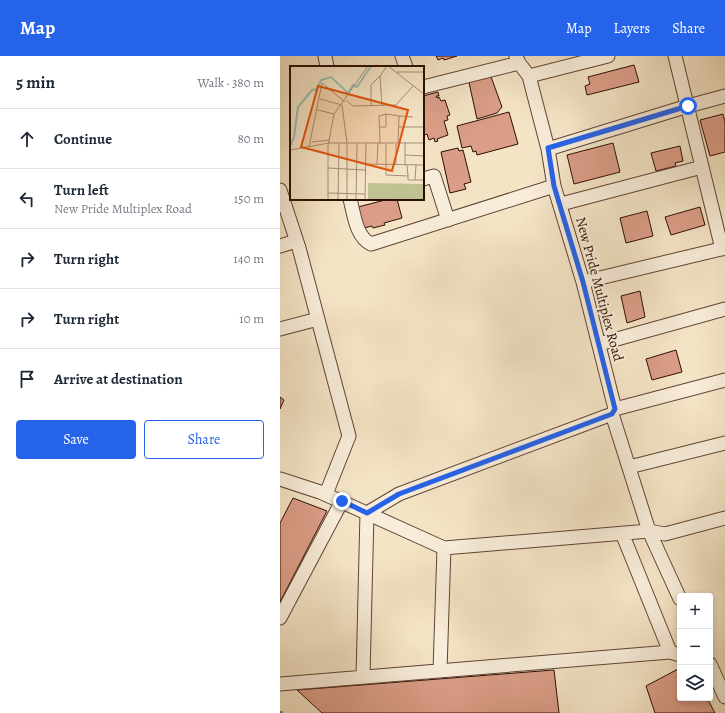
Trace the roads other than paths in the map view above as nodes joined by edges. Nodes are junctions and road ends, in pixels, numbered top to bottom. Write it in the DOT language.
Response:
graph roads {
  1 [pos="325,56"];
  2 [pos="402,56"];
  3 [pos="608,56"];
  4 [pos="675,56"];
  5 [pos="518,60"];
  6 [pos="327,66"];
  7 [pos="406,66"];
  8 [pos="529,76"];
  9 [pos="424,88"];
  10 [pos="725,96"];
  11 [pos="688,106"];
  12 [pos="548,148"];
  13 [pos="702,168"];
  14 [pos="424,179"];
  15 [pos="554,186"];
  16 [pos="280,190"];
  17 [pos="350,200"];
  18 [pos="561,204"];
  19 [pos="448,220"];
  20 [pos="296,241"];
  21 [pos="280,246"];
  22 [pos="724,248"];
  23 [pos="583,282"];
  24 [pos="725,309"];
  25 [pos="318,319"];
  26 [pos="280,328"];
  27 [pos="599,344"];
  28 [pos="725,380"];
  29 [pos="614,412"];
  30 [pos="725,443"];
  31 [pos="629,467"];
  32 [pos="280,479"];
  33 [pos="326,494"];
  34 [pos="342,501"];
  35 [pos="367,513"];
  36 [pos="725,518"];
  37 [pos="649,531"];
  38 [pos="622,533"];
  39 [pos="444,548"];
  40 [pos="678,593"];
  41 [pos="280,618"];
  42 [pos="675,654"];
  43 [pos="710,665"];
  44 [pos="440,670"];
  45 [pos="363,676"];
  46 [pos="280,684"];
  47 [pos="725,697"];
  1 -- 6 [label="street"];
  2 -- 7 [label="street"];
  3 -- 8 [label="street"];
  4 -- 11 [label="street"];
  5 -- 8 [label="street, New Pride Multiplex Road"];
  5 -- 9 [label="street"];
  8 -- 12 [label="street, New Pride Multiplex Road"];
  10 -- 11 [label="street"];
  11 -- 12 [label="street"];
  11 -- 13 [label="street"];
  12 -- 15 [label="street, New Pride Multiplex Road"];
  13 -- 18 [label="street"];
  13 -- 22 [label="street"];
  14 -- 19 [label="street"];
  15 -- 18 [label="street, New Pride Multiplex Road"];
  15 -- 19 [label="street"];
  16 -- 20 [label="street"];
  17 -- 19 [label="street"];
  18 -- 23 [label="street, New Pride Multiplex Road"];
  20 -- 21 [label="street"];
  20 -- 25 [label="street"];
  22 -- 23 [label="street"];
  23 -- 27 [label="street, New Pride Multiplex Road"];
  24 -- 27 [label="street"];
  25 -- 26 [label="street"];
  25 -- 33 [label="street"];
  27 -- 29 [label="street, New Pride Multiplex Road"];
  28 -- 29 [label="street"];
  29 -- 31 [label="street, New Pride Multiplex Road"];
  29 -- 35 [label="street"];
  30 -- 31 [label="street"];
  31 -- 37 [label="street, New Pride Multiplex Road"];
  32 -- 33 [label="street"];
  33 -- 34 [label="street"];
  34 -- 35 [label="street"];
  34 -- 41 [label="street"];
  35 -- 39 [label="street"];
  35 -- 45 [label="street"];
  36 -- 37 [label="street"];
  37 -- 38 [label="street"];
  37 -- 40 [label="street, New Pride Multiplex Road"];
  38 -- 39 [label="street"];
  38 -- 42 [label="street"];
  39 -- 44 [label="street"];
  42 -- 44 [label="street"];
  43 -- 47 [label="street"];
  44 -- 45 [label="street"];
  45 -- 46 [label="street"];
}
